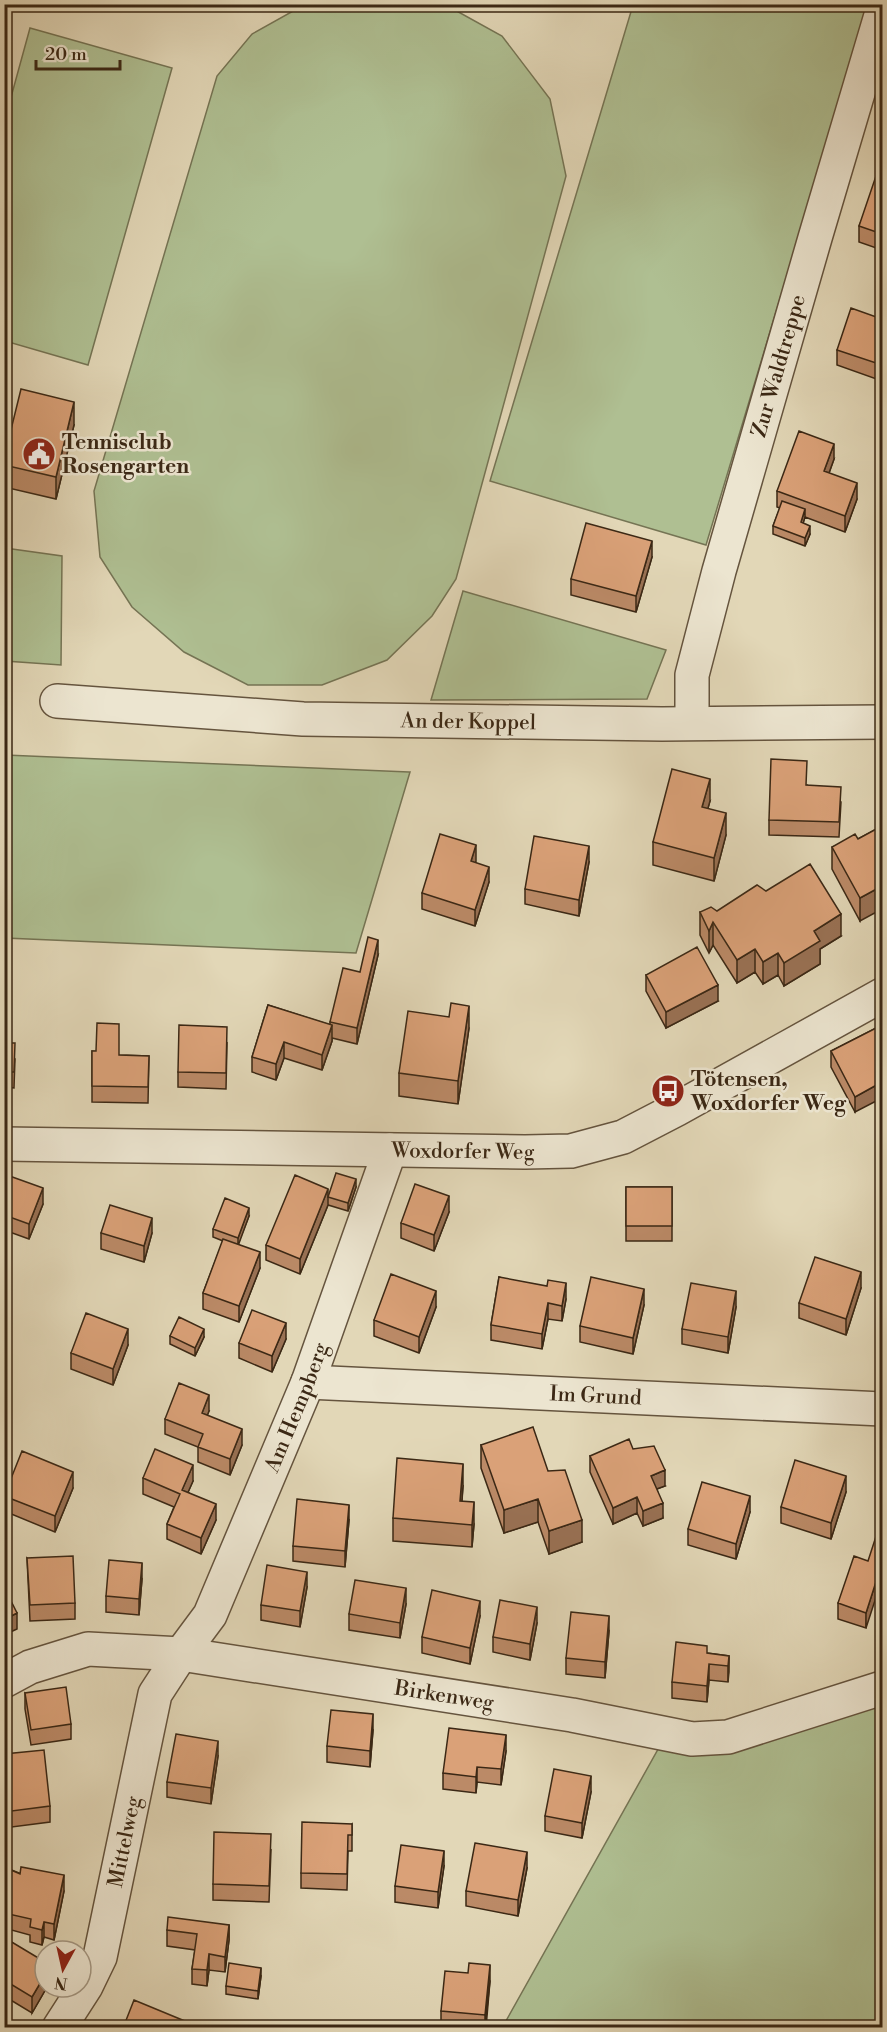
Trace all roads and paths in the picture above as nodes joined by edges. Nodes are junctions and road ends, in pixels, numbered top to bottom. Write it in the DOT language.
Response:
graph roads {
  1 [pos="882,12"];
  2 [pos="57,701"];
  3 [pos="882,722"];
  4 [pos="692,723"];
  5 [pos="882,995"];
  6 [pos="4,1144"];
  7 [pos="390,1150"];
  8 [pos="308,1382"];
  9 [pos="882,1409"];
  10 [pos="181,1654"];
  11 [pos="4,1681"];
  12 [pos="882,1688"];
  13 [pos="59,2028"];
  1 -- 4 [label="street, Zur Waldtreppe"];
  2 -- 4 [label="street, An der Koppel"];
  3 -- 4 [label="street, An der Koppel"];
  5 -- 7 [label="street, Woxdorfer Weg"];
  6 -- 7 [label="street, Woxdorfer Weg"];
  7 -- 8 [label="street, Am Hempberg"];
  8 -- 9 [label="street, Im Grund"];
  8 -- 10 [label="street, Am Hempberg"];
  10 -- 11 [label="street, Birkenweg"];
  10 -- 12 [label="street, Birkenweg"];
  10 -- 13 [label="street, Mittelweg"];
}
